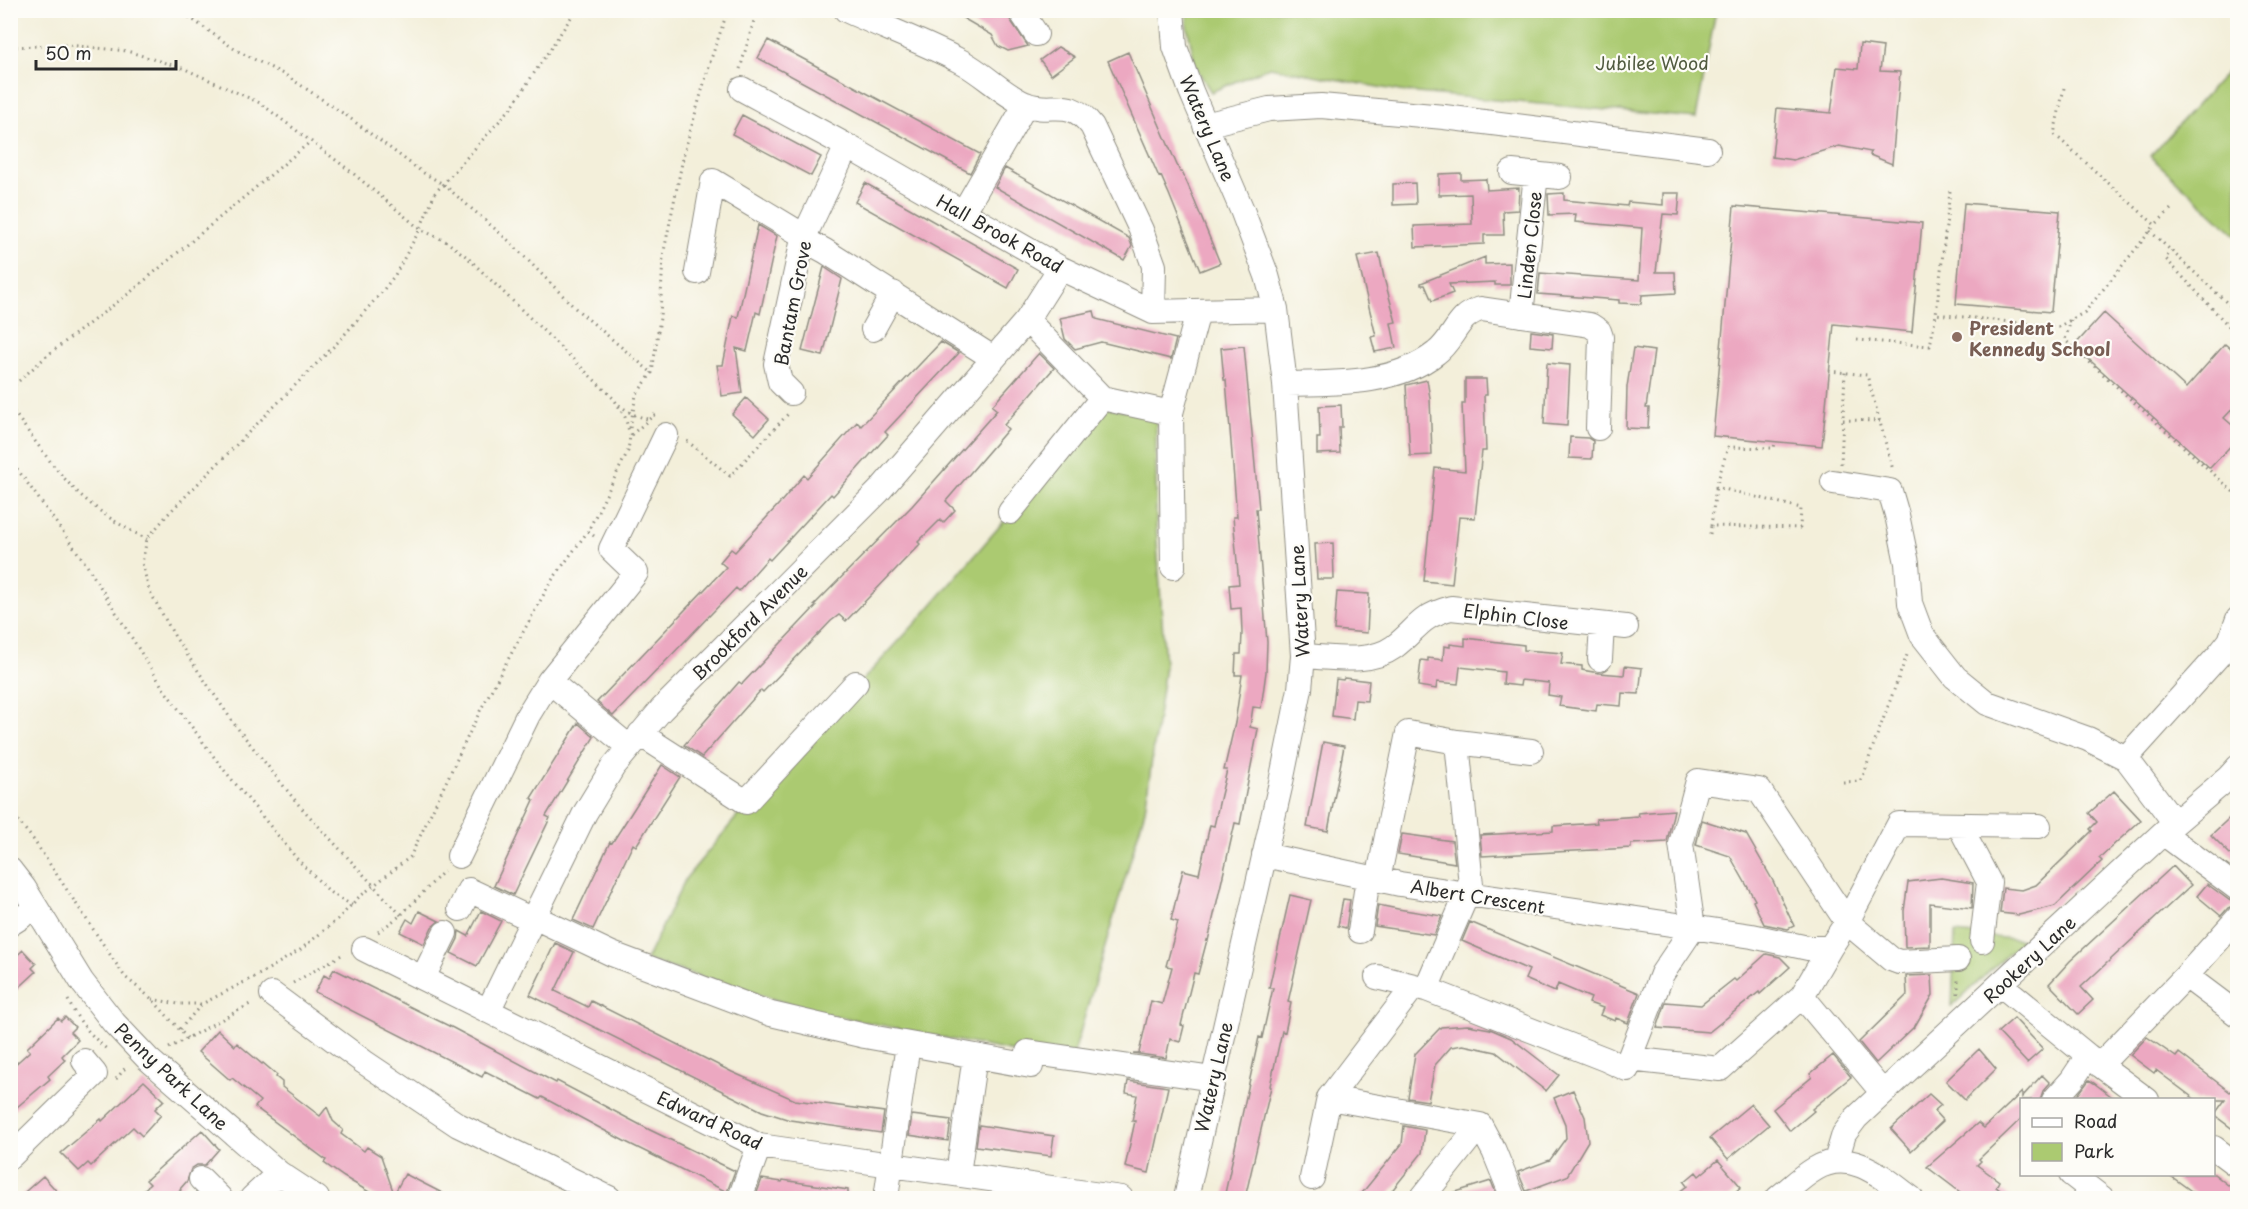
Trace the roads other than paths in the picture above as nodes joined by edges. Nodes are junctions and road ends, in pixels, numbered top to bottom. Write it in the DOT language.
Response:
graph roads {
  1 [pos="846,10"];
  2 [pos="1020,10"];
  3 [pos="1172,10"];
  4 [pos="1036,34"];
  5 [pos="742,89"];
  6 [pos="1026,104"];
  7 [pos="1205,125"];
  8 [pos="847,146"];
  9 [pos="1708,150"];
  10 [pos="1512,172"];
  11 [pos="1536,174"];
  12 [pos="1560,177"];
  13 [pos="963,213"];
  14 [pos="803,237"];
  15 [pos="1060,268"];
  16 [pos="697,272"];
  17 [pos="893,294"];
  18 [pos="1276,309"];
  19 [pos="1153,312"];
  20 [pos="1198,312"];
  21 [pos="1521,315"];
  22 [pos="1027,320"];
  23 [pos="873,329"];
  24 [pos="993,358"];
  25 [pos="1285,384"];
  26 [pos="791,393"];
  27 [pos="1102,398"];
  28 [pos="1171,413"];
  29 [pos="1598,428"];
  30 [pos="673,435"];
  31 [pos="1836,483"];
  32 [pos="1010,512"];
  33 [pos="1173,567"];
  34 [pos="2238,619"];
  35 [pos="1303,656"];
  36 [pos="1600,659"];
  37 [pos="549,681"];
  38 [pos="856,683"];
  39 [pos="634,741"];
  40 [pos="1457,742"];
  41 [pos="1531,751"];
  42 [pos="2126,758"];
  43 [pos="2238,767"];
  44 [pos="1959,825"];
  45 [pos="2039,826"];
  46 [pos="2169,828"];
  47 [pos="1264,855"];
  48 [pos="453,863"];
  49 [pos="10,870"];
  50 [pos="1373,879"];
  51 [pos="2238,889"];
  52 [pos="1469,894"];
  53 [pos="460,909"];
  54 [pos="533,918"];
  55 [pos="2238,918"];
  56 [pos="1847,921"];
  57 [pos="1693,928"];
  58 [pos="1360,931"];
  59 [pos="445,933"];
  60 [pos="1982,940"];
  61 [pos="362,945"];
  62 [pos="1830,948"];
  63 [pos="1958,959"];
  64 [pos="2186,976"];
  65 [pos="1377,977"];
  66 [pos="423,978"];
  67 [pos="2001,985"];
  68 [pos="1420,988"];
  69 [pos="272,994"];
  70 [pos="1802,996"];
  71 [pos="488,1011"];
  72 [pos="2238,1015"];
  73 [pos="908,1044"];
  74 [pos="975,1056"];
  75 [pos="1629,1059"];
  76 [pos="2094,1061"];
  77 [pos="96,1074"];
  78 [pos="1214,1079"];
  79 [pos="1883,1093"];
  80 [pos="1329,1098"];
  81 [pos="2056,1098"];
  82 [pos="2144,1098"];
  83 [pos="1480,1125"];
  84 [pos="759,1146"];
  85 [pos="2215,1149"];
  86 [pos="10,1157"];
  87 [pos="1836,1161"];
  88 [pos="891,1164"];
  89 [pos="2238,1166"];
  90 [pos="279,1173"];
  91 [pos="958,1174"];
  92 [pos="2074,1176"];
  93 [pos="1312,1178"];
  94 [pos="201,1179"];
  95 [pos="220,1198"];
  96 [pos="252,1198"];
  97 [pos="317,1198"];
  98 [pos="609,1198"];
  99 [pos="741,1198"];
  100 [pos="886,1198"];
  101 [pos="1121,1198"];
  102 [pos="1186,1198"];
  103 [pos="1422,1198"];
  104 [pos="1513,1198"];
  105 [pos="1778,1198"];
  106 [pos="1911,1198"];
  107 [pos="2102,1198"];
  1 -- 6 [label="street"];
  2 -- 4 [label="street"];
  3 -- 7 [label="street, Watery Lane"];
  5 -- 8 [label="street, Hall Brook Road"];
  6 -- 13 [label="street"];
  6 -- 19 [label="street"];
  7 -- 9 [label="street"];
  7 -- 18 [label="street, Watery Lane"];
  8 -- 13 [label="street, Hall Brook Road"];
  8 -- 14 [label="street, Bantam Grove"];
  10 -- 11 [label="street, Linden Close"];
  11 -- 12 [label="street, Linden Close"];
  11 -- 21 [label="street, Linden Close"];
  13 -- 15 [label="street, Hall Brook Road"];
  14 -- 16 [label="street"];
  14 -- 17 [label="street"];
  14 -- 26 [label="street, Bantam Grove"];
  15 -- 19 [label="street, Hall Brook Road"];
  15 -- 22 [label="street, Brookford Avenue"];
  17 -- 23 [label="street"];
  17 -- 24 [label="street"];
  18 -- 20 [label="street, Hall Brook Road"];
  18 -- 25 [label="street, Watery Lane"];
  19 -- 20 [label="street, Hall Brook Road"];
  20 -- 28 [label="street"];
  21 -- 25 [label="street"];
  21 -- 29 [label="street"];
  22 -- 24 [label="street, Brookford Avenue"];
  22 -- 27 [label="street"];
  24 -- 39 [label="street, Brookford Avenue"];
  25 -- 35 [label="street, Watery Lane"];
  27 -- 28 [label="street"];
  27 -- 32 [label="street"];
  28 -- 33 [label="street"];
  30 -- 37 [label="street"];
  31 -- 42 [label="street"];
  34 -- 42 [label="street"];
  35 -- 36 [label="street, Elphin Close"];
  35 -- 47 [label="street, Watery Lane"];
  37 -- 39 [label="street"];
  37 -- 48 [label="street"];
  38 -- 39 [label="street"];
  39 -- 54 [label="street, Brookford Avenue"];
  40 -- 41 [label="street"];
  40 -- 50 [label="street"];
  40 -- 52 [label="street"];
  42 -- 46 [label="street"];
  43 -- 46 [label="street, Rookery Lane"];
  44 -- 45 [label="street"];
  44 -- 56 [label="street"];
  44 -- 60 [label="street"];
  46 -- 51 [label="street"];
  46 -- 67 [label="street, Rookery Lane"];
  47 -- 50 [label="street, Albert Crescent"];
  47 -- 78 [label="street, Watery Lane"];
  49 -- 90 [label="street, Penny Park Lane"];
  50 -- 52 [label="street, Albert Crescent"];
  50 -- 58 [label="street"];
  52 -- 57 [label="street, Albert Crescent"];
  52 -- 68 [label="street"];
  53 -- 54 [label="street"];
  54 -- 71 [label="street, Brookford Avenue"];
  54 -- 73 [label="street"];
  55 -- 64 [label="street"];
  56 -- 57 [label="street"];
  56 -- 62 [label="street"];
  56 -- 63 [label="street"];
  57 -- 62 [label="street, Albert Crescent"];
  57 -- 75 [label="street"];
  59 -- 66 [label="street"];
  61 -- 66 [label="street, Edward Road"];
  62 -- 70 [label="street"];
  64 -- 72 [label="street"];
  64 -- 76 [label="street"];
  65 -- 68 [label="street"];
  66 -- 71 [label="street, Edward Road"];
  67 -- 76 [label="street"];
  67 -- 79 [label="street, Rookery Lane"];
  68 -- 75 [label="street"];
  68 -- 80 [label="street"];
  69 -- 98 [label="street"];
  70 -- 75 [label="street"];
  70 -- 79 [label="street"];
  71 -- 84 [label="street, Edward Road"];
  73 -- 74 [label="street"];
  73 -- 88 [label="street"];
  74 -- 78 [label="street"];
  74 -- 91 [label="street"];
  76 -- 81 [label="street"];
  76 -- 82 [label="street"];
  77 -- 86 [label="street"];
  78 -- 102 [label="street, Watery Lane"];
  79 -- 87 [label="street, Rookery Lane"];
  80 -- 83 [label="street"];
  80 -- 93 [label="street"];
  83 -- 103 [label="street"];
  83 -- 104 [label="street"];
  84 -- 88 [label="street, Edward Road"];
  84 -- 99 [label="street"];
  85 -- 89 [label="street"];
  87 -- 105 [label="street"];
  87 -- 106 [label="street"];
  88 -- 91 [label="street, Edward Road"];
  88 -- 100 [label="street"];
  90 -- 96 [label="street"];
  90 -- 97 [label="street, Penny Park Lane"];
  91 -- 101 [label="street, Edward Road"];
  92 -- 107 [label="street"];
  94 -- 95 [label="street"];
}
